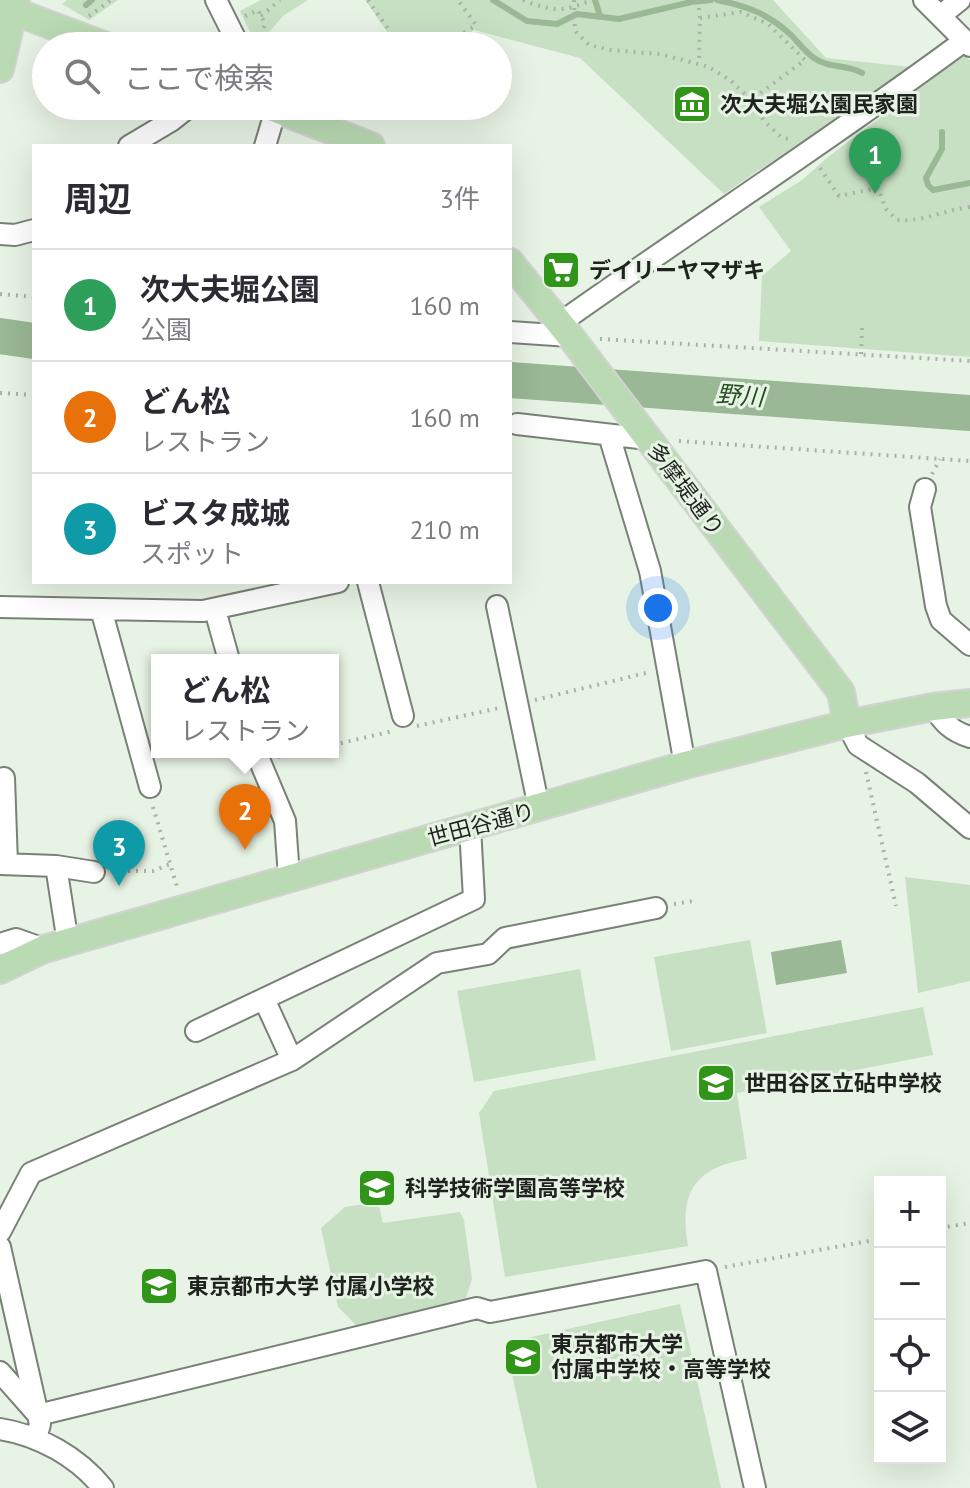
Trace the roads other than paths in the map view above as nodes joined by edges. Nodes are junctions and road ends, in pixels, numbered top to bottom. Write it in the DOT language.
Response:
graph roads {
  1 [pos="216,0"];
  2 [pos="924,0"];
  3 [pos="960,0"];
  4 [pos="10,6"];
  5 [pos="940,16"];
  6 [pos="72,32"];
  7 [pos="232,32"];
  8 [pos="967,44"];
  9 [pos="0,69"];
  10 [pos="172,120"];
  11 [pos="270,120"];
  12 [pos="306,120"];
  13 [pos="132,144"];
  14 [pos="265,144"];
  15 [pos="366,144"];
  16 [pos="32,231"];
  17 [pos="0,234"];
  18 [pos="512,265"];
  19 [pos="512,332"];
  20 [pos="569,336"];
  21 [pos="517,424"];
  22 [pos="609,435"];
  23 [pos="645,435"];
  24 [pos="925,489"];
  25 [pos="329,584"];
  26 [pos="369,584"];
  27 [pos="497,606"];
  28 [pos="0,607"];
  29 [pos="101,609"];
  30 [pos="215,610"];
  31 [pos="970,645"];
  32 [pos="227,654"];
  33 [pos="970,703"];
  34 [pos="933,707"];
  35 [pos="403,716"];
  36 [pos="847,724"];
  37 [pos="970,737"];
  38 [pos="259,758"];
  39 [pos="685,765"];
  40 [pos="4,778"];
  41 [pos="150,787"];
  42 [pos="539,808"];
  43 [pos="470,827"];
  44 [pos="970,828"];
  45 [pos="3,864"];
  46 [pos="56,866"];
  47 [pos="94,872"];
  48 [pos="289,877"];
  49 [pos="656,908"];
  50 [pos="0,944"];
  51 [pos="56,946"];
  52 [pos="0,970"];
  53 [pos="264,999"];
  54 [pos="196,1031"];
  55 [pos="292,1060"];
  56 [pos="0,1232"];
  57 [pos="0,1247"];
  58 [pos="0,1372"];
  59 [pos="38,1415"];
  60 [pos="0,1429"];
  61 [pos="36,1439"];
  62 [pos="103,1488"];
  63 [pos="755,1488"];
  1 -- 7 [label="street"];
  2 -- 5 [label="street"];
  3 -- 5 [label="street"];
  4 -- 6 [label="main road"];
  4 -- 9 [label="main road"];
  5 -- 8 [label="street"];
  8 -- 20 [label="street"];
  10 -- 13 [label="street"];
  11 -- 14 [label="street"];
  12 -- 15 [label="main road"];
  16 -- 17 [label="street"];
  18 -- 20 [label="main road, 多摩堤通り"];
  19 -- 20 [label="street"];
  20 -- 23 [label="main road, 多摩堤通り"];
  21 -- 22 [label="street"];
  22 -- 23 [label="street"];
  22 -- 39 [label="street"];
  23 -- 36 [label="main road, 多摩堤通り"];
  24 -- 31 [label="street"];
  25 -- 30 [label="street"];
  26 -- 35 [label="street"];
  27 -- 42 [label="street"];
  28 -- 29 [label="street"];
  29 -- 30 [label="street"];
  29 -- 41 [label="street"];
  30 -- 32 [label="street"];
  33 -- 34 [label="main road, 世田谷通り"];
  34 -- 36 [label="main road, 世田谷通り"];
  34 -- 37 [label="street"];
  36 -- 39 [label="main road, 世田谷通り"];
  36 -- 44 [label="street"];
  38 -- 48 [label="street"];
  39 -- 42 [label="main road, 世田谷通り"];
  40 -- 45 [label="street"];
  42 -- 43 [label="main road, 世田谷通り"];
  43 -- 48 [label="main road, 世田谷通り"];
  43 -- 53 [label="street"];
  45 -- 46 [label="street"];
  46 -- 47 [label="street"];
  46 -- 51 [label="street"];
  48 -- 51 [label="main road, 世田谷通り"];
  49 -- 55 [label="street"];
  50 -- 51 [label="street"];
  51 -- 52 [label="main road, 世田谷通り"];
  53 -- 54 [label="street"];
  53 -- 55 [label="street"];
  55 -- 56 [label="street"];
  57 -- 59 [label="street"];
  58 -- 59 [label="street"];
  59 -- 61 [label="street"];
  59 -- 63 [label="street"];
  60 -- 61 [label="street"];
  61 -- 62 [label="street"];
}
